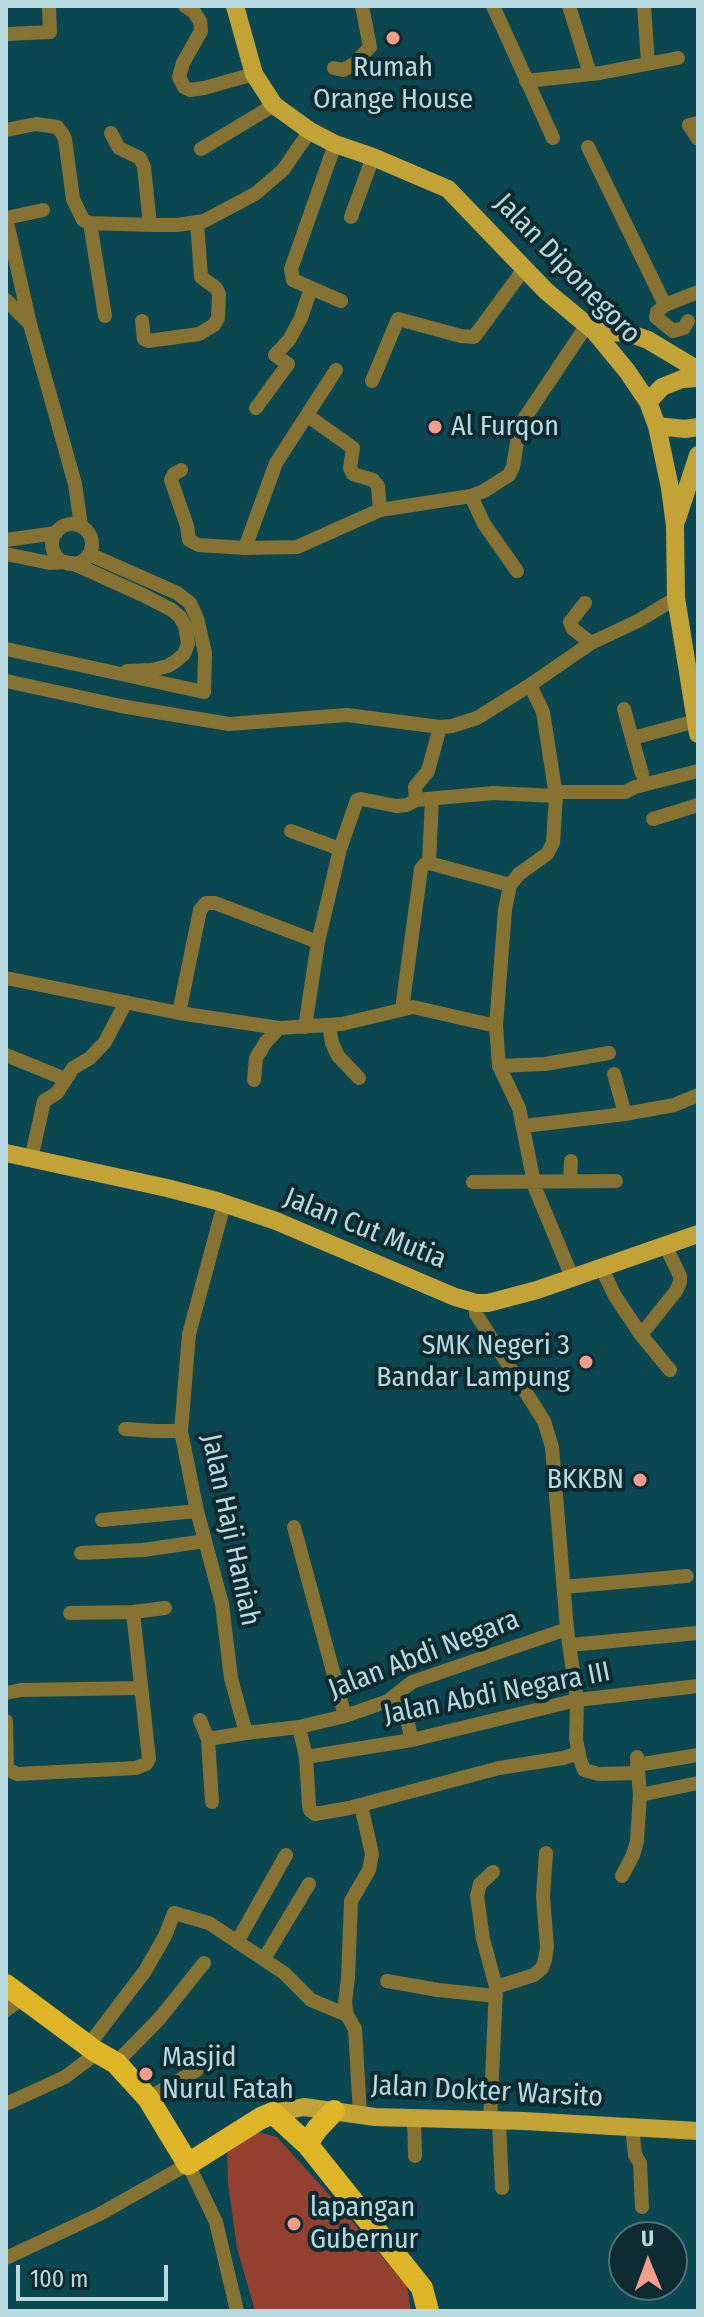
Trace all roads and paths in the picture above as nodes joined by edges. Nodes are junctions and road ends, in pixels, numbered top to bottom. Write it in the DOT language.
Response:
graph roads {
  1 [pos="49,6"];
  2 [pos="185,6"];
  3 [pos="235,6"];
  4 [pos="362,6"];
  5 [pos="493,6"];
  6 [pos="569,6"];
  7 [pos="644,6"];
  8 [pos="6,34"];
  9 [pos="678,58"];
  10 [pos="648,63"];
  11 [pos="334,68"];
  12 [pos="254,74"];
  13 [pos="590,74"];
  14 [pos="526,81"];
  15 [pos="274,105"];
  16 [pos="693,124"];
  17 [pos="6,130"];
  18 [pos="310,131"];
  19 [pos="111,133"];
  20 [pos="553,138"];
  21 [pos="698,139"];
  22 [pos="335,144"];
  23 [pos="588,147"];
  24 [pos="201,149"];
  25 [pos="373,157"];
  26 [pos="43,210"];
  27 [pos="351,217"];
  28 [pos="197,222"];
  29 [pos="90,223"];
  30 [pos="150,225"];
  31 [pos="524,269"];
  32 [pos="311,288"];
  33 [pos="698,292"];
  34 [pos="24,294"];
  35 [pos="6,300"];
  36 [pos="341,301"];
  37 [pos="665,305"];
  38 [pos="105,316"];
  39 [pos="142,321"];
  40 [pos="688,321"];
  41 [pos="30,324"];
  42 [pos="590,328"];
  43 [pos="336,370"];
  44 [pos="698,370"];
  45 [pos="698,378"];
  46 [pos="372,381"];
  47 [pos="648,402"];
  48 [pos="256,408"];
  49 [pos="308,416"];
  50 [pos="657,426"];
  51 [pos="698,427"];
  52 [pos="698,455"];
  53 [pos="181,470"];
  54 [pos="471,496"];
  55 [pos="380,510"];
  56 [pos="81,526"];
  57 [pos="675,526"];
  58 [pos="56,533"];
  59 [pos="6,540"];
  60 [pos="245,548"];
  61 [pos="6,554"];
  62 [pos="89,554"];
  63 [pos="69,563"];
  64 [pos="517,571"];
  65 [pos="676,598"];
  66 [pos="585,603"];
  67 [pos="591,643"];
  68 [pos="6,649"];
  69 [pos="103,671"];
  70 [pos="6,681"];
  71 [pos="530,685"];
  72 [pos="204,692"];
  73 [pos="624,709"];
  74 [pos="198,719"];
  75 [pos="440,727"];
  76 [pos="697,728"];
  77 [pos="633,738"];
  78 [pos="698,771"];
  79 [pos="642,774"];
  80 [pos="556,794"];
  81 [pos="432,799"];
  82 [pos="416,800"];
  83 [pos="698,805"];
  84 [pos="653,819"];
  85 [pos="291,831"];
  86 [pos="340,849"];
  87 [pos="429,863"];
  88 [pos="510,885"];
  89 [pos="318,942"];
  90 [pos="6,978"];
  91 [pos="126,1002"];
  92 [pos="402,1009"];
  93 [pos="179,1013"];
  94 [pos="329,1025"];
  95 [pos="496,1026"];
  96 [pos="305,1027"];
  97 [pos="279,1028"];
  98 [pos="609,1053"];
  99 [pos="6,1055"];
  100 [pos="499,1066"];
  101 [pos="614,1074"];
  102 [pos="359,1078"];
  103 [pos="65,1079"];
  104 [pos="254,1080"];
  105 [pos="698,1095"];
  106 [pos="625,1114"];
  107 [pos="524,1126"];
  108 [pos="6,1153"];
  109 [pos="31,1159"];
  110 [pos="571,1161"];
  111 [pos="534,1180"];
  112 [pos="570,1180"];
  113 [pos="616,1181"];
  114 [pos="473,1182"];
  115 [pos="224,1204"];
  116 [pos="698,1234"];
  117 [pos="665,1245"];
  118 [pos="601,1267"];
  119 [pos="572,1277"];
  120 [pos="476,1303"];
  121 [pos="641,1335"];
  122 [pos="670,1370"];
  123 [pos="125,1429"];
  124 [pos="181,1431"];
  125 [pos="197,1511"];
  126 [pos="102,1520"];
  127 [pos="294,1527"];
  128 [pos="205,1541"];
  129 [pos="81,1553"];
  130 [pos="687,1576"];
  131 [pos="564,1587"];
  132 [pos="165,1608"];
  133 [pos="133,1612"];
  134 [pos="70,1613"];
  135 [pos="567,1629"];
  136 [pos="698,1633"];
  137 [pos="570,1645"];
  138 [pos="698,1686"];
  139 [pos="141,1688"];
  140 [pos="400,1692"];
  141 [pos="6,1693"];
  142 [pos="577,1700"];
  143 [pos="345,1716"];
  144 [pos="200,1720"];
  145 [pos="6,1721"];
  146 [pos="299,1727"];
  147 [pos="245,1729"];
  148 [pos="6,1730"];
  149 [pos="208,1739"];
  150 [pos="412,1740"];
  151 [pos="579,1753"];
  152 [pos="698,1755"];
  153 [pos="306,1757"];
  154 [pos="637,1765"];
  155 [pos="698,1783"];
  156 [pos="640,1795"];
  157 [pos="212,1802"];
  158 [pos="361,1805"];
  159 [pos="546,1853"];
  160 [pos="286,1855"];
  161 [pos="493,1872"];
  162 [pos="622,1876"];
  163 [pos="309,1884"];
  164 [pos="237,1942"];
  165 [pos="264,1959"];
  166 [pos="204,1963"];
  167 [pos="387,1981"];
  168 [pos="496,1991"];
  169 [pos="12,1997"];
  170 [pos="347,2015"];
  171 [pos="91,2048"];
  172 [pos="116,2063"];
  173 [pos="197,2070"];
  174 [pos="148,2098"];
  175 [pos="6,2104"];
  176 [pos="334,2111"];
  177 [pos="273,2113"];
  178 [pos="360,2114"];
  179 [pos="414,2119"];
  180 [pos="494,2122"];
  181 [pos="632,2128"];
  182 [pos="698,2131"];
  183 [pos="307,2144"];
  184 [pos="415,2156"];
  185 [pos="188,2164"];
  186 [pos="502,2188"];
  187 [pos="642,2207"];
  188 [pos="6,2258"];
  189 [pos="233,2310"];
  190 [pos="428,2311"];
  1 -- 8 [label="street"];
  2 -- 12 [label="street"];
  3 -- 12 [label="main road, Jalan Diponegoro"];
  4 -- 11 [label="street"];
  5 -- 14 [label="street"];
  6 -- 13 [label="street"];
  7 -- 10 [label="street"];
  9 -- 10 [label="street"];
  10 -- 13 [label="street"];
  12 -- 15 [label="main road, Jalan Diponegoro"];
  13 -- 14 [label="street"];
  14 -- 20 [label="street"];
  15 -- 18 [label="main road, Jalan Diponegoro"];
  15 -- 24 [label="street"];
  16 -- 21 [label="street"];
  17 -- 29 [label="street"];
  18 -- 22 [label="main road, Jalan Diponegoro"];
  18 -- 28 [label="street"];
  19 -- 30 [label="street"];
  22 -- 25 [label="main road, Jalan Diponegoro"];
  22 -- 32 [label="street"];
  23 -- 37 [label="street"];
  25 -- 27 [label="street"];
  25 -- 31 [label="main road, Jalan Diponegoro"];
  26 -- 34 [label="street"];
  28 -- 30 [label="street"];
  28 -- 39 [label="street"];
  29 -- 30 [label="street"];
  29 -- 38 [label="street"];
  31 -- 42 [label="main road, Jalan Diponegoro"];
  31 -- 46 [label="street"];
  32 -- 36 [label="street"];
  32 -- 48 [label="street"];
  33 -- 37 [label="street"];
  34 -- 35 [label="street"];
  34 -- 41 [label="street"];
  35 -- 41 [label="street"];
  37 -- 40 [label="street"];
  41 -- 56 [label="street"];
  42 -- 44 [label="main road"];
  42 -- 47 [label="main road, Jalan Diponegoro"];
  42 -- 54 [label="street"];
  43 -- 49 [label="street"];
  45 -- 47 [label="main road"];
  47 -- 50 [label="main road, Jalan Diponegoro"];
  49 -- 55 [label="street"];
  49 -- 60 [label="street"];
  50 -- 51 [label="main road"];
  50 -- 57 [label="main road, Jalan Diponegoro"];
  52 -- 57 [label="main road"];
  53 -- 60 [label="street"];
  54 -- 55 [label="street"];
  54 -- 64 [label="street"];
  55 -- 60 [label="street"];
  56 -- 58 [label="street"];
  56 -- 62 [label="street"];
  57 -- 65 [label="main road, Jalan Diponegoro"];
  58 -- 59 [label="street"];
  58 -- 63 [label="street"];
  61 -- 63 [label="street"];
  62 -- 63 [label="street"];
  62 -- 72 [label="street"];
  63 -- 69 [label="street"];
  65 -- 67 [label="street"];
  65 -- 76 [label="main road, Jalan Diponegoro"];
  66 -- 67 [label="street"];
  67 -- 71 [label="street"];
  68 -- 69 [label="street"];
  69 -- 72 [label="street"];
  70 -- 74 [label="street"];
  71 -- 75 [label="street"];
  71 -- 80 [label="street"];
  72 -- 74 [label="street"];
  73 -- 77 [label="street"];
  74 -- 75 [label="street"];
  75 -- 82 [label="street"];
  76 -- 77 [label="street"];
  77 -- 79 [label="street"];
  78 -- 80 [label="street"];
  80 -- 81 [label="street"];
  80 -- 88 [label="street"];
  81 -- 82 [label="street"];
  81 -- 87 [label="street"];
  82 -- 86 [label="street"];
  83 -- 84 [label="street"];
  85 -- 86 [label="street"];
  86 -- 89 [label="street"];
  87 -- 88 [label="street"];
  87 -- 92 [label="street"];
  88 -- 95 [label="street"];
  89 -- 93 [label="street"];
  89 -- 96 [label="street"];
  90 -- 91 [label="street"];
  91 -- 93 [label="street"];
  91 -- 103 [label="street"];
  92 -- 94 [label="street"];
  92 -- 95 [label="street"];
  93 -- 97 [label="street"];
  94 -- 96 [label="street"];
  94 -- 102 [label="street"];
  95 -- 100 [label="street"];
  96 -- 97 [label="street"];
  97 -- 104 [label="street"];
  98 -- 100 [label="street"];
  99 -- 103 [label="street"];
  100 -- 107 [label="street"];
  101 -- 106 [label="street"];
  103 -- 109 [label="street"];
  105 -- 106 [label="street"];
  106 -- 107 [label="street"];
  107 -- 111 [label="street"];
  108 -- 109 [label="main road, Jalan Cut Mutia"];
  109 -- 115 [label="main road, Jalan Cut Mutia"];
  110 -- 112 [label="street"];
  111 -- 112 [label="street"];
  111 -- 114 [label="street"];
  111 -- 119 [label="street"];
  112 -- 113 [label="street"];
  115 -- 120 [label="main road, Jalan Cut Mutia"];
  115 -- 124 [label="street, Jalan Haji Haniah"];
  116 -- 117 [label="main road, Jalan Cut Mutia"];
  117 -- 118 [label="main road, Jalan Cut Mutia"];
  117 -- 121 [label="street"];
  118 -- 119 [label="main road, Jalan Cut Mutia"];
  118 -- 121 [label="street"];
  119 -- 120 [label="main road, Jalan Cut Mutia"];
  120 -- 131 [label="street"];
  121 -- 122 [label="street"];
  123 -- 124 [label="street"];
  124 -- 125 [label="street, Jalan Haji Haniah"];
  125 -- 126 [label="street"];
  125 -- 128 [label="street, Jalan Haji Haniah"];
  127 -- 143 [label="street"];
  128 -- 129 [label="street"];
  128 -- 147 [label="street, Jalan Haji Haniah"];
  130 -- 131 [label="street"];
  131 -- 135 [label="street"];
  132 -- 133 [label="street"];
  133 -- 134 [label="street"];
  133 -- 139 [label="street"];
  135 -- 137 [label="street"];
  135 -- 140 [label="street, Jalan Abdi Negara"];
  136 -- 137 [label="street"];
  137 -- 142 [label="street"];
  138 -- 142 [label="street, Jalan Abdi Negara III"];
  139 -- 141 [label="street"];
  139 -- 148 [label="street"];
  140 -- 143 [label="street, Jalan Abdi Negara"];
  140 -- 150 [label="street"];
  142 -- 150 [label="street, Jalan Abdi Negara III"];
  142 -- 151 [label="street"];
  143 -- 146 [label="street, Jalan Abdi Negara"];
  144 -- 149 [label="street"];
  145 -- 148 [label="street"];
  146 -- 147 [label="street, Jalan Abdi Negara"];
  146 -- 153 [label="street"];
  147 -- 149 [label="street, Jalan Abdi Negara"];
  149 -- 157 [label="street"];
  150 -- 153 [label="street, Jalan Abdi Negara III"];
  151 -- 154 [label="street"];
  151 -- 158 [label="street"];
  152 -- 154 [label="street"];
  153 -- 158 [label="street"];
  154 -- 156 [label="street"];
  155 -- 156 [label="street"];
  156 -- 162 [label="street"];
  158 -- 170 [label="street"];
  159 -- 168 [label="street"];
  160 -- 164 [label="street"];
  161 -- 168 [label="street"];
  163 -- 165 [label="street"];
  164 -- 165 [label="street"];
  164 -- 171 [label="street"];
  165 -- 170 [label="street"];
  166 -- 172 [label="street"];
  167 -- 168 [label="street"];
  168 -- 180 [label="street"];
  169 -- 171 [label="highway"];
  170 -- 178 [label="street"];
  171 -- 172 [label="highway"];
  171 -- 175 [label="street"];
  172 -- 174 [label="highway"];
  173 -- 174 [label="street"];
  174 -- 185 [label="highway"];
  176 -- 177 [label="main road, Jalan Dokter Warsito"];
  176 -- 178 [label="main road, Jalan Dokter Warsito"];
  176 -- 183 [label="highway"];
  177 -- 183 [label="highway"];
  177 -- 185 [label="highway"];
  178 -- 179 [label="main road, Jalan Dokter Warsito"];
  179 -- 180 [label="main road, Jalan Dokter Warsito"];
  179 -- 184 [label="street"];
  180 -- 181 [label="main road, Jalan Dokter Warsito"];
  180 -- 186 [label="street"];
  181 -- 182 [label="main road, Jalan Dokter Warsito"];
  181 -- 187 [label="street"];
  183 -- 190 [label="highway"];
  185 -- 188 [label="street"];
  185 -- 189 [label="street"];
}
